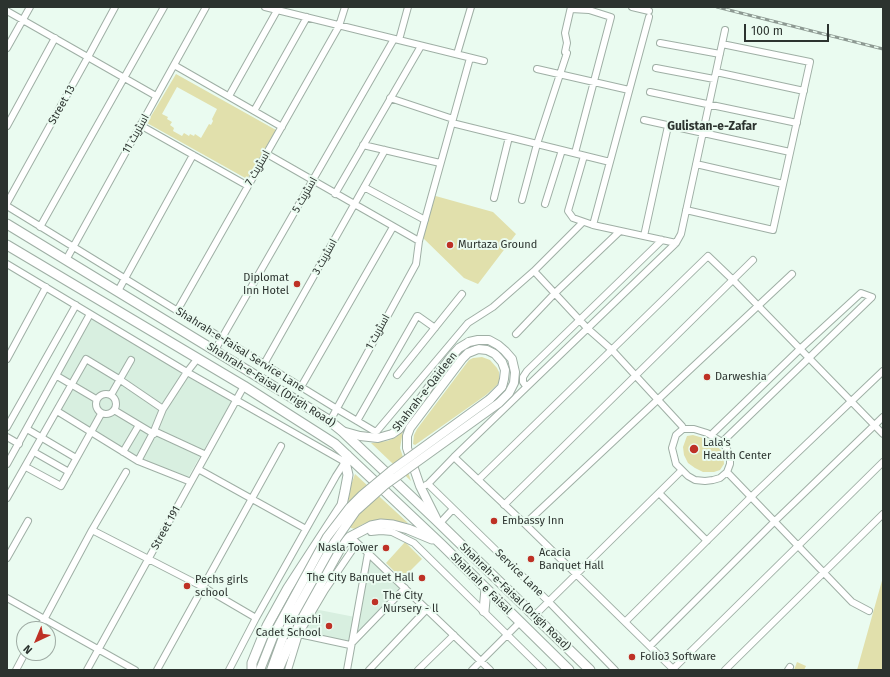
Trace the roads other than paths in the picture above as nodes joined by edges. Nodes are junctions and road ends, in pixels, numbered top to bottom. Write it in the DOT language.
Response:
graph roads {
  1 [pos="30,7"];
  2 [pos="115,7"];
  3 [pos="164,7"];
  4 [pos="206,7"];
  5 [pos="265,7"];
  6 [pos="344,7"];
  7 [pos="408,7"];
  8 [pos="471,7"];
  9 [pos="632,7"];
  10 [pos="571,8"];
  11 [pos="279,9"];
  12 [pos="7,11"];
  13 [pos="307,17"];
  14 [pos="22,20"];
  15 [pos="339,26"];
  16 [pos="725,30"];
  17 [pos="55,38"];
  18 [pos="397,40"];
  19 [pos="660,43"];
  20 [pos="722,44"];
  21 [pos="421,46"];
  22 [pos="7,48"];
  23 [pos="457,54"];
  24 [pos="720,54"];
  25 [pos="88,57"];
  26 [pos="470,58"];
  27 [pos="484,61"];
  28 [pos="174,65"];
  29 [pos="537,68"];
  30 [pos="656,68"];
  31 [pos="716,72"];
  32 [pos="560,74"];
  33 [pos="124,78"];
  34 [pos="714,80"];
  35 [pos="594,82"];
  36 [pos="629,90"];
  37 [pos="804,91"];
  38 [pos="650,92"];
  39 [pos="156,96"];
  40 [pos="228,96"];
  41 [pos="390,98"];
  42 [pos="709,104"];
  43 [pos="254,111"];
  44 [pos="644,120"];
  45 [pos="452,121"];
  46 [pos="797,122"];
  47 [pos="140,125"];
  48 [pos="7,126"];
  49 [pos="668,126"];
  50 [pos="282,127"];
  51 [pos="703,133"];
  52 [pos="509,138"];
  53 [pos="537,144"];
  54 [pos="363,145"];
  55 [pos="385,150"];
  56 [pos="562,150"];
  57 [pos="790,152"];
  58 [pos="575,153"];
  59 [pos="267,154"];
  60 [pos="193,155"];
  61 [pos="584,156"];
  62 [pos="610,162"];
  63 [pos="440,163"];
  64 [pos="696,164"];
  65 [pos="313,181"];
  66 [pos="783,184"];
  67 [pos="248,186"];
  68 [pos="364,187"];
  69 [pos="335,194"];
  70 [pos="494,198"];
  71 [pos="522,200"];
  72 [pos="545,204"];
  73 [pos="7,205"];
  74 [pos="354,205"];
  75 [pos="686,210"];
  76 [pos="424,220"];
  77 [pos="583,222"];
  78 [pos="7,224"];
  79 [pos="593,225"];
  80 [pos="40,227"];
  81 [pos="393,227"];
  82 [pos="620,231"];
  83 [pos="644,236"];
  84 [pos="662,240"];
  85 [pos="419,241"];
  86 [pos="676,243"];
  87 [pos="7,245"];
  88 [pos="73,247"];
  89 [pos="66,260"];
  90 [pos="753,260"];
  91 [pos="7,264"];
  92 [pos="534,271"];
  93 [pos="792,274"];
  94 [pos="124,279"];
  95 [pos="733,280"];
  96 [pos="46,287"];
  97 [pos="118,291"];
  98 [pos="555,293"];
  99 [pos="462,294"];
  100 [pos="76,306"];
  101 [pos="759,306"];
  102 [pos="177,311"];
  103 [pos="90,314"];
  104 [pos="580,320"];
  105 [pos="435,328"];
  106 [pos="587,328"];
  107 [pos="516,334"];
  108 [pos="222,338"];
  109 [pos="800,349"];
  110 [pos="215,350"];
  111 [pos="612,350"];
  112 [pos="198,358"];
  113 [pos="809,358"];
  114 [pos="7,359"];
  115 [pos="131,360"];
  116 [pos="264,364"];
  117 [pos="883,371"];
  118 [pos="187,372"];
  119 [pos="397,375"];
  120 [pos="635,375"];
  121 [pos="57,376"];
  122 [pos="120,379"];
  123 [pos="71,385"];
  124 [pos="244,386"];
  125 [pos="526,386"];
  126 [pos="301,387"];
  127 [pos="111,395"];
  128 [pos="96,399"];
  129 [pos="236,400"];
  130 [pos="658,400"];
  131 [pos="851,402"];
  132 [pos="163,409"];
  133 [pos="337,409"];
  134 [pos="114,410"];
  135 [pos="57,411"];
  136 [pos="101,414"];
  137 [pos="883,417"];
  138 [pos="330,421"];
  139 [pos="357,421"];
  140 [pos="139,424"];
  141 [pos="874,425"];
  142 [pos="7,427"];
  143 [pos="27,429"];
  144 [pos="683,429"];
  145 [pos="90,431"];
  146 [pos="342,431"];
  147 [pos="154,432"];
  148 [pos="883,434"];
  149 [pos="711,435"];
  150 [pos="7,437"];
  151 [pos="42,438"];
  152 [pos="722,442"];
  153 [pos="18,444"];
  154 [pos="281,446"];
  155 [pos="34,452"];
  156 [pos="123,452"];
  157 [pos="206,455"];
  158 [pos="454,457"];
  159 [pos="76,458"];
  160 [pos="346,459"];
  161 [pos="138,461"];
  162 [pos="883,462"];
  163 [pos="7,464"];
  164 [pos="26,467"];
  165 [pos="198,469"];
  166 [pos="682,470"];
  167 [pos="69,472"];
  168 [pos="126,472"];
  169 [pos="727,472"];
  170 [pos="478,480"];
  171 [pos="191,482"];
  172 [pos="424,485"];
  173 [pos="659,493"];
  174 [pos="751,497"];
  175 [pos="7,498"];
  176 [pos="252,498"];
  177 [pos="504,505"];
  178 [pos="453,509"];
  179 [pos="883,514"];
  180 [pos="332,520"];
  181 [pos="28,521"];
  182 [pos="438,521"];
  183 [pos="775,521"];
  184 [pos="524,524"];
  185 [pos="306,529"];
  186 [pos="92,530"];
  187 [pos="372,532"];
  188 [pos="354,540"];
  189 [pos="706,541"];
  190 [pos="442,545"];
  191 [pos="798,545"];
  192 [pos="368,553"];
  193 [pos="7,558"];
  194 [pos="149,559"];
  195 [pos="824,572"];
  196 [pos="576,574"];
  197 [pos="203,587"];
  198 [pos="405,588"];
  199 [pos="486,589"];
  200 [pos="7,598"];
  201 [pos="549,602"];
  202 [pos="427,609"];
  203 [pos="484,611"];
  204 [pos="869,611"];
  205 [pos="534,616"];
  206 [pos="256,618"];
  207 [pos="45,619"];
  208 [pos="520,622"];
  209 [pos="625,622"];
  210 [pos="299,634"];
  211 [pos="454,635"];
  212 [pos="508,635"];
  213 [pos="350,645"];
  214 [pos="650,646"];
  215 [pos="98,649"];
  216 [pos="21,661"];
  217 [pos="481,661"];
  218 [pos="16,670"];
  219 [pos="87,670"];
  220 [pos="135,670"];
  221 [pos="157,670"];
  222 [pos="230,670"];
  223 [pos="252,670"];
  224 [pos="260,670"];
  225 [pos="271,670"];
  226 [pos="278,670"];
  227 [pos="288,670"];
  228 [pos="347,670"];
  229 [pos="369,670"];
  230 [pos="418,670"];
  231 [pos="472,670"];
  232 [pos="490,670"];
  233 [pos="544,670"];
  234 [pos="569,670"];
  235 [pos="590,670"];
  236 [pos="615,670"];
  237 [pos="673,670"];
  238 [pos="725,670"];
  1 -- 14 [label="street"];
  2 -- 25 [label="street, Street 13"];
  3 -- 33 [label="street"];
  4 -- 28 [label="street, اسٹریٹ 11"];
  5 -- 11 [label="street"];
  6 -- 15 [label="street, اسٹریٹ 7"];
  7 -- 18 [label="street, اسٹریٹ 5"];
  8 -- 23 [label="street"];
  9 -- 36 [label="street"];
  10 -- 32 [label="street"];
  10 -- 35 [label="street"];
  11 -- 13 [label="street"];
  11 -- 40 [label="street"];
  12 -- 14 [label="street"];
  13 -- 15 [label="street"];
  13 -- 43 [label="street"];
  14 -- 17 [label="street"];
  14 -- 22 [label="street"];
  15 -- 18 [label="street"];
  15 -- 50 [label="street, اسٹریٹ 7"];
  16 -- 20 [label="street"];
  17 -- 25 [label="street"];
  17 -- 48 [label="street"];
  18 -- 21 [label="street"];
  18 -- 65 [label="street, اسٹریٹ 5"];
  19 -- 24 [label="street"];
  20 -- 24 [label="street"];
  20 -- 37 [label="street"];
  21 -- 23 [label="street"];
  21 -- 41 [label="street"];
  23 -- 26 [label="street"];
  24 -- 31 [label="street"];
  25 -- 33 [label="street"];
  25 -- 73 [label="street, Street 13"];
  26 -- 27 [label="street"];
  26 -- 45 [label="street, اسٹریٹ 1"];
  28 -- 39 [label="street, اسٹریٹ 11"];
  28 -- 40 [label="street"];
  29 -- 32 [label="street"];
  30 -- 34 [label="street"];
  31 -- 34 [label="street"];
  31 -- 37 [label="street"];
  32 -- 35 [label="street"];
  32 -- 53 [label="street"];
  33 -- 39 [label="street"];
  33 -- 80 [label="street"];
  34 -- 42 [label="street"];
  35 -- 36 [label="street"];
  35 -- 58 [label="street"];
  36 -- 62 [label="street"];
  37 -- 46 [label="street"];
  38 -- 42 [label="street"];
  39 -- 47 [label="street, اسٹریٹ 11"];
  40 -- 43 [label="street"];
  41 -- 45 [label="street"];
  41 -- 54 [label="street"];
  42 -- 46 [label="street"];
  42 -- 51 [label="street"];
  43 -- 50 [label="street"];
  44 -- 49 [label="street"];
  45 -- 52 [label="street"];
  45 -- 63 [label="street, اسٹریٹ 1"];
  46 -- 57 [label="street"];
  47 -- 60 [label="street"];
  47 -- 88 [label="street, اسٹریٹ 11"];
  49 -- 51 [label="street"];
  49 -- 83 [label="street"];
  50 -- 59 [label="street, اسٹریٹ 7"];
  51 -- 57 [label="street"];
  51 -- 64 [label="street"];
  52 -- 53 [label="street"];
  52 -- 70 [label="street"];
  53 -- 56 [label="street"];
  53 -- 71 [label="street"];
  54 -- 55 [label="street"];
  54 -- 69 [label="street"];
  55 -- 63 [label="street"];
  55 -- 68 [label="street, اسٹریٹ 3"];
  56 -- 58 [label="street"];
  56 -- 72 [label="street"];
  57 -- 66 [label="street"];
  58 -- 61 [label="street"];
  59 -- 65 [label="street"];
  59 -- 67 [label="street, اسٹریٹ 7"];
  60 -- 67 [label="street"];
  60 -- 94 [label="street"];
  61 -- 62 [label="street"];
  61 -- 77 [label="street"];
  62 -- 79 [label="street"];
  63 -- 76 [label="street, اسٹریٹ 1"];
  64 -- 66 [label="street"];
  64 -- 75 [label="street"];
  65 -- 69 [label="street"];
  65 -- 108 [label="street, اسٹریٹ 5"];
  66 -- 75 [label="street"];
  67 -- 102 [label="street, اسٹریٹ 7"];
  68 -- 74 [label="street, اسٹریٹ 3"];
  68 -- 76 [label="street"];
  69 -- 74 [label="street"];
  73 -- 80 [label="street, Shahrah-e-Faisal Service Lane"];
  74 -- 81 [label="street"];
  74 -- 116 [label="street, اسٹریٹ 3"];
  75 -- 86 [label="street"];
  76 -- 85 [label="street, اسٹریٹ 1"];
  77 -- 79 [label="street"];
  77 -- 92 [label="street"];
  78 -- 89 [label="highway, Shahrah-e-Faisal (Drigh Road)"];
  79 -- 82 [label="street"];
  80 -- 88 [label="street, Shahrah-e-Faisal Service Lane"];
  81 -- 85 [label="street"];
  81 -- 126 [label="street"];
  82 -- 83 [label="street"];
  82 -- 98 [label="street"];
  83 -- 84 [label="street"];
  84 -- 86 [label="street"];
  84 -- 104 [label="street"];
  85 -- 133 [label="street, اسٹریٹ 1"];
  86 -- 106 [label="street"];
  87 -- 112 [label="highway, Shahrah-e-Faisal (Drigh Road)"];
  88 -- 89 [label="street, اسٹریٹ 11"];
  88 -- 94 [label="street, Shahrah-e-Faisal Service Lane"];
  89 -- 97 [label="highway, Shahrah-e-Faisal (Drigh Road)"];
  90 -- 95 [label="street"];
  91 -- 96 [label="street"];
  92 -- 98 [label="street"];
  92 -- 139 [label="street, Shahrah-e-Faisal Service Lane"];
  93 -- 101 [label="street"];
  94 -- 97 [label="street"];
  94 -- 102 [label="street, Shahrah-e-Faisal Service Lane"];
  95 -- 101 [label="street"];
  95 -- 111 [label="street"];
  95 -- 120 [label="street"];
  96 -- 100 [label="street"];
  96 -- 114 [label="street"];
  97 -- 110 [label="highway, Shahrah-e-Faisal (Drigh Road)"];
  98 -- 104 [label="street"];
  98 -- 107 [label="street"];
  99 -- 105 [label="street"];
  100 -- 103 [label="street"];
  100 -- 142 [label="street"];
  101 -- 109 [label="street"];
  101 -- 130 [label="street"];
  102 -- 108 [label="street, Shahrah-e-Faisal Service Lane"];
  103 -- 118 [label="street"];
  103 -- 121 [label="street"];
  104 -- 106 [label="street"];
  104 -- 125 [label="street"];
  105 -- 119 [label="street"];
  105 -- 139 [label="street"];
  106 -- 111 [label="street"];
  106 -- 125 [label="street"];
  108 -- 110 [label="street, اسٹریٹ 5"];
  108 -- 116 [label="street, Shahrah-e-Faisal Service Lane"];
  109 -- 113 [label="street"];
  109 -- 113 [label="street"];
  109 -- 149 [label="street"];
  110 -- 138 [label="highway, Shahrah-e-Faisal (Drigh Road)"];
  111 -- 120 [label="street"];
  111 -- 170 [label="street"];
  112 -- 118 [label="street"];
  112 -- 124 [label="highway, Shahrah-e-Faisal (Drigh Road)"];
  113 -- 131 [label="street"];
  113 -- 152 [label="street"];
  115 -- 122 [label="street"];
  116 -- 126 [label="street, Shahrah-e-Faisal Service Lane"];
  117 -- 131 [label="street"];
  118 -- 129 [label="street"];
  118 -- 132 [label="street"];
  120 -- 130 [label="street"];
  120 -- 177 [label="street"];
  121 -- 123 [label="street"];
  121 -- 143 [label="street"];
  122 -- 123 [label="street"];
  122 -- 127 [label="street"];
  122 -- 132 [label="street"];
  123 -- 128 [label="street"];
  123 -- 135 [label="street"];
  124 -- 129 [label="street, Street 191"];
  124 -- 160 [label="highway, Shahrah-e-Faisal (Drigh Road)"];
  125 -- 158 [label="street"];
  126 -- 133 [label="street, Shahrah-e-Faisal Service Lane"];
  127 -- 128 [label="street"];
  127 -- 134 [label="street"];
  128 -- 136 [label="street"];
  129 -- 157 [label="street, Street 191"];
  129 -- 160 [label="street"];
  130 -- 144 [label="street"];
  130 -- 184 [label="street"];
  131 -- 141 [label="street"];
  131 -- 174 [label="street"];
  132 -- 147 [label="street"];
  133 -- 138 [label="street, اسٹریٹ 1"];
  133 -- 139 [label="street, Shahrah-e-Faisal Service Lane"];
  134 -- 136 [label="street"];
  134 -- 140 [label="street"];
  135 -- 145 [label="street"];
  135 -- 151 [label="street"];
  136 -- 145 [label="street"];
  137 -- 141 [label="street"];
  138 -- 146 [label="highway, Shahrah-e-Faisal (Drigh Road)"];
  140 -- 147 [label="street"];
  140 -- 156 [label="street"];
  141 -- 148 [label="street"];
  141 -- 183 [label="street"];
  143 -- 151 [label="street"];
  143 -- 153 [label="street"];
  144 -- 149 [label="street"];
  144 -- 166 [label="street"];
  145 -- 156 [label="street"];
  145 -- 159 [label="street"];
  146 -- 182 [label="highway, Shahrah-e-Faisal (Drigh Road)"];
  146 -- 225 [label="main road, Shahrah-e-Qaideen, bridge"];
  147 -- 157 [label="street"];
  147 -- 161 [label="street"];
  149 -- 152 [label="street"];
  150 -- 153 [label="street"];
  151 -- 155 [label="street"];
  151 -- 159 [label="street"];
  152 -- 169 [label="street"];
  153 -- 163 [label="street"];
  154 -- 176 [label="street"];
  155 -- 164 [label="street"];
  155 -- 167 [label="street"];
  156 -- 161 [label="street"];
  157 -- 165 [label="street, Street 191"];
  158 -- 170 [label="street"];
  158 -- 172 [label="street"];
  159 -- 167 [label="street"];
  160 -- 180 [label="highway"];
  160 -- 185 [label="street"];
  160 -- 190 [label="highway, Shahrah-e-Faisal (Drigh Road)"];
  161 -- 171 [label="street"];
  162 -- 191 [label="street"];
  164 -- 167 [label="street"];
  164 -- 175 [label="street"];
  165 -- 171 [label="street, Street 191"];
  165 -- 176 [label="street"];
  166 -- 169 [label="street"];
  166 -- 173 [label="street"];
  168 -- 186 [label="street"];
  169 -- 174 [label="street"];
  170 -- 177 [label="street"];
  171 -- 194 [label="street, Street 191"];
  172 -- 178 [label="street, Service Lane"];
  172 -- 182 [label="main road, Shahrah-e-Qaideen"];
  172 -- 224 [label="main road, Shahrah-e-Qaideen, bridge"];
  173 -- 189 [label="street"];
  173 -- 196 [label="street"];
  174 -- 183 [label="street"];
  174 -- 189 [label="street"];
  176 -- 185 [label="street"];
  176 -- 197 [label="street"];
  177 -- 184 [label="street"];
  178 -- 182 [label="street"];
  178 -- 201 [label="street, Service Lane"];
  179 -- 195 [label="street"];
  180 -- 188 [label="highway"];
  180 -- 223 [label="highway"];
  181 -- 193 [label="street"];
  182 -- 205 [label="highway, Shahrah-e-Faisal (Drigh Road)"];
  183 -- 191 [label="street"];
  183 -- 214 [label="street"];
  184 -- 196 [label="street"];
  185 -- 206 [label="street"];
  186 -- 194 [label="street"];
  186 -- 207 [label="street"];
  187 -- 203 [label="street"];
  188 -- 190 [label="highway"];
  188 -- 192 [label="street"];
  188 -- 210 [label="street"];
  188 -- 226 [label="highway"];
  189 -- 209 [label="street"];
  190 -- 199 [label="highway, Shahrah e Faisal"];
  191 -- 195 [label="street"];
  191 -- 237 [label="street"];
  192 -- 198 [label="street"];
  192 -- 213 [label="street"];
  194 -- 197 [label="street"];
  194 -- 215 [label="street, Street 191"];
  195 -- 204 [label="street"];
  195 -- 238 [label="street"];
  196 -- 201 [label="street"];
  196 -- 209 [label="street"];
  197 -- 206 [label="street"];
  197 -- 221 [label="street"];
  198 -- 202 [label="street"];
  198 -- 213 [label="street"];
  199 -- 203 [label="highway"];
  199 -- 208 [label="highway, Shahrah e Faisal"];
  200 -- 207 [label="street"];
  201 -- 205 [label="street"];
  201 -- 236 [label="street, Service Lane"];
  202 -- 211 [label="street"];
  202 -- 229 [label="street"];
  203 -- 212 [label="street"];
  205 -- 235 [label="highway, Shahrah-e-Faisal (Drigh Road)"];
  206 -- 222 [label="street"];
  207 -- 215 [label="street"];
  208 -- 212 [label="street"];
  208 -- 234 [label="highway, Shahrah-e-Faisal (Drigh Road)"];
  209 -- 214 [label="street"];
  210 -- 213 [label="street"];
  210 -- 227 [label="street"];
  211 -- 217 [label="street"];
  211 -- 230 [label="street"];
  212 -- 217 [label="street"];
  212 -- 233 [label="street"];
  213 -- 228 [label="street"];
  214 -- 237 [label="street"];
  215 -- 219 [label="street, Street 191"];
  215 -- 220 [label="street"];
  216 -- 218 [label="street"];
  217 -- 231 [label="street"];
  217 -- 232 [label="street"];
}
